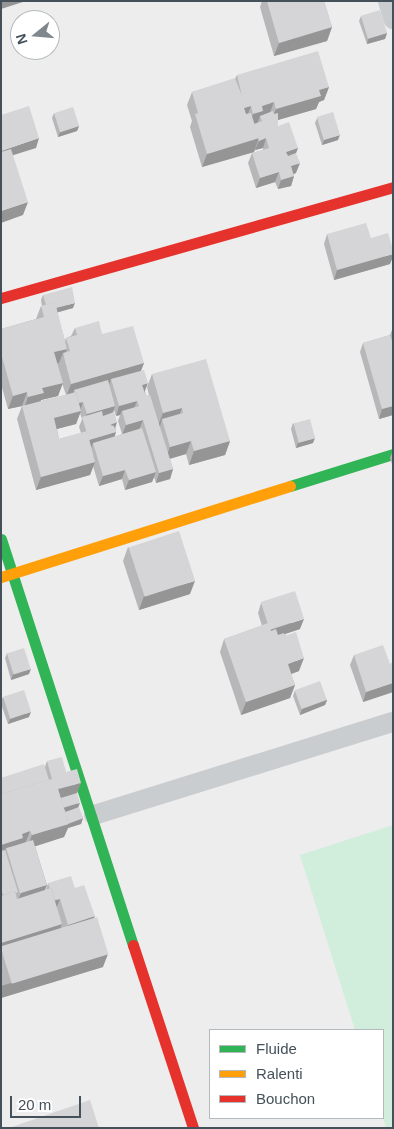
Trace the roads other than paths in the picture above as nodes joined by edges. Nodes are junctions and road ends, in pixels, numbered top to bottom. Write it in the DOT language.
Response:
graph roads {
  1 [pos="388,1"];
  2 [pos="393,19"];
  3 [pos="393,187"];
  4 [pos="1,298"];
  5 [pos="393,454"];
  6 [pos="1,538"];
  7 [pos="6,576"];
  8 [pos="393,722"];
  9 [pos="94,815"];
  10 [pos="193,1128"];
  1 -- 2 [label="street"];
  3 -- 4 [label="street"];
  5 -- 7 [label="street"];
  6 -- 7 [label="street"];
  7 -- 9 [label="street"];
  8 -- 9 [label="street"];
  9 -- 10 [label="street"];
}
